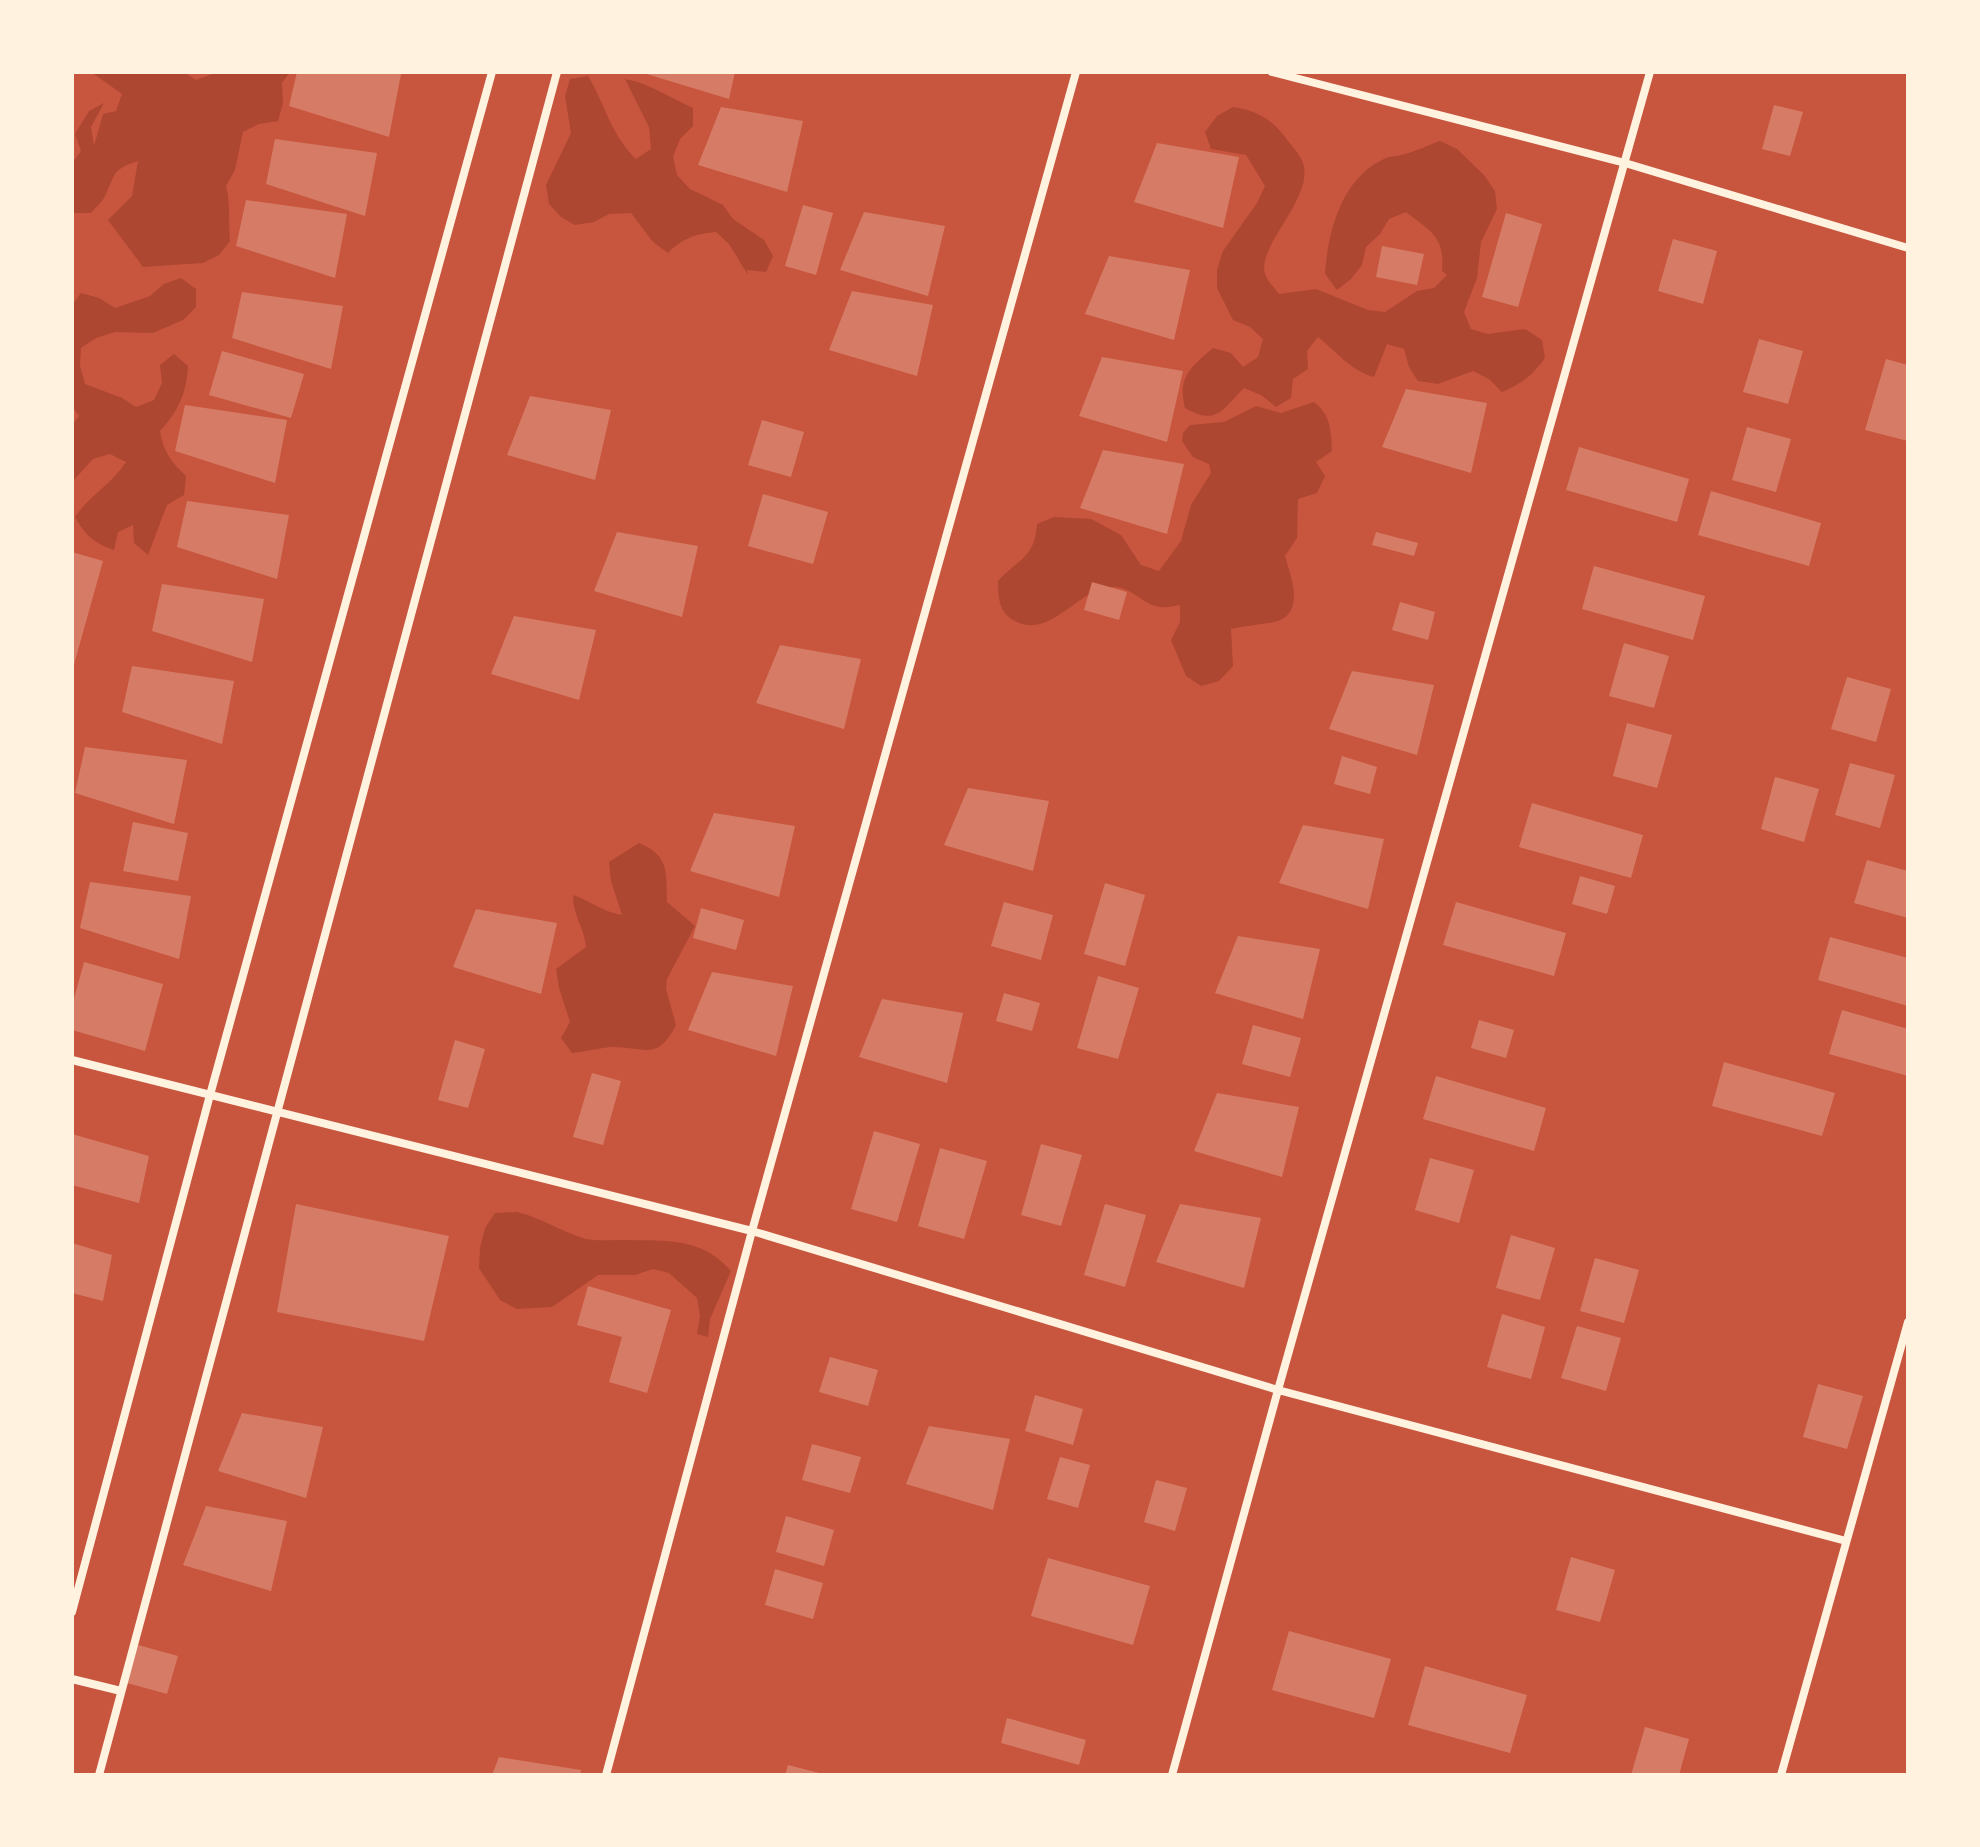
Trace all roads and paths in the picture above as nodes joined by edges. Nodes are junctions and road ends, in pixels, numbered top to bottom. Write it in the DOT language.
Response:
graph roads {
  1 [pos="492,72"];
  2 [pos="557,72"];
  3 [pos="1076,72"];
  4 [pos="1272,72"];
  5 [pos="1650,72"];
  6 [pos="1625,163"];
  7 [pos="1908,248"];
  8 [pos="72,1060"];
  9 [pos="210,1095"];
  10 [pos="277,1113"];
  11 [pos="752,1231"];
  12 [pos="1908,1322"];
  13 [pos="1278,1390"];
  14 [pos="1846,1541"];
  15 [pos="72,1612"];
  16 [pos="72,1679"];
  17 [pos="121,1691"];
  18 [pos="99,1775"];
  19 [pos="606,1775"];
  20 [pos="1172,1775"];
  21 [pos="1781,1775"];
  1 -- 9 [label="street"];
  2 -- 10 [label="street"];
  3 -- 11 [label="street"];
  4 -- 6 [label="street"];
  5 -- 6 [label="street"];
  6 -- 7 [label="street"];
  6 -- 13 [label="street"];
  8 -- 9 [label="street"];
  9 -- 10 [label="street"];
  9 -- 15 [label="street"];
  10 -- 11 [label="street"];
  10 -- 17 [label="street"];
  11 -- 13 [label="street"];
  11 -- 19 [label="street"];
  12 -- 14 [label="street"];
  13 -- 14 [label="street"];
  13 -- 20 [label="street"];
  14 -- 21 [label="street"];
  16 -- 17 [label="street"];
  17 -- 18 [label="street"];
}
